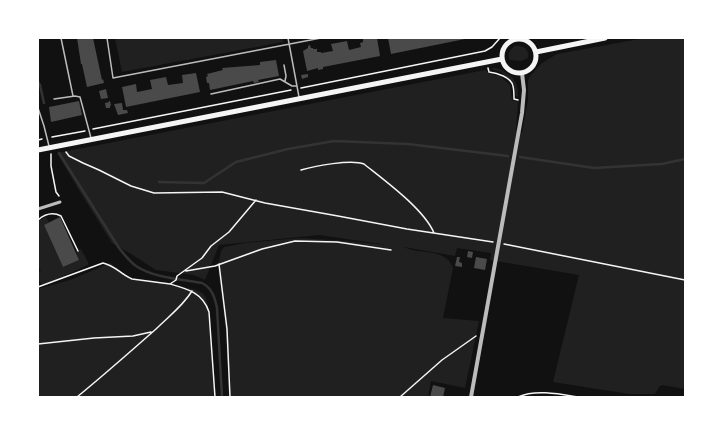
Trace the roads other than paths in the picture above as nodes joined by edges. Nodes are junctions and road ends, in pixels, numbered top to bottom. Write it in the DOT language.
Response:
graph roads {
  1 [pos="61,38"];
  2 [pos="107,38"];
  3 [pos="288,38"];
  4 [pos="320,38"];
  5 [pos="515,38"];
  6 [pos="605,38"];
  7 [pos="290,44"];
  8 [pos="536,52"];
  9 [pos="502,59"];
  10 [pos="284,65"];
  11 [pos="522,73"];
  12 [pos="285,81"];
  13 [pos="298,86"];
  14 [pos="211,94"];
  15 [pos="73,96"];
  16 [pos="54,99"];
  17 [pos="300,99"];
  18 [pos="38,108"];
  19 [pos="91,140"];
  20 [pos="50,148"];
  21 [pos="38,150"];
  22 [pos="61,201"];
  23 [pos="38,209"];
  24 [pos="471,397"];
  1 -- 15 [label="lane"];
  2 -- 7 [label="lane"];
  3 -- 7 [label="lane"];
  4 -- 7 [label="lane"];
  5 -- 8 [label="main road"];
  5 -- 9 [label="main road"];
  6 -- 8 [label="main road"];
  7 -- 13 [label="lane"];
  8 -- 11 [label="main road"];
  9 -- 11 [label="main road"];
  9 -- 17 [label="main road"];
  10 -- 12 [label="lane"];
  11 -- 24 [label="street"];
  12 -- 13 [label="lane"];
  12 -- 14 [label="lane"];
  13 -- 17 [label="lane"];
  15 -- 16 [label="lane"];
  15 -- 19 [label="lane"];
  17 -- 19 [label="main road"];
  18 -- 20 [label="lane"];
  19 -- 20 [label="main road"];
  20 -- 21 [label="main road"];
  22 -- 23 [label="street"];
}
